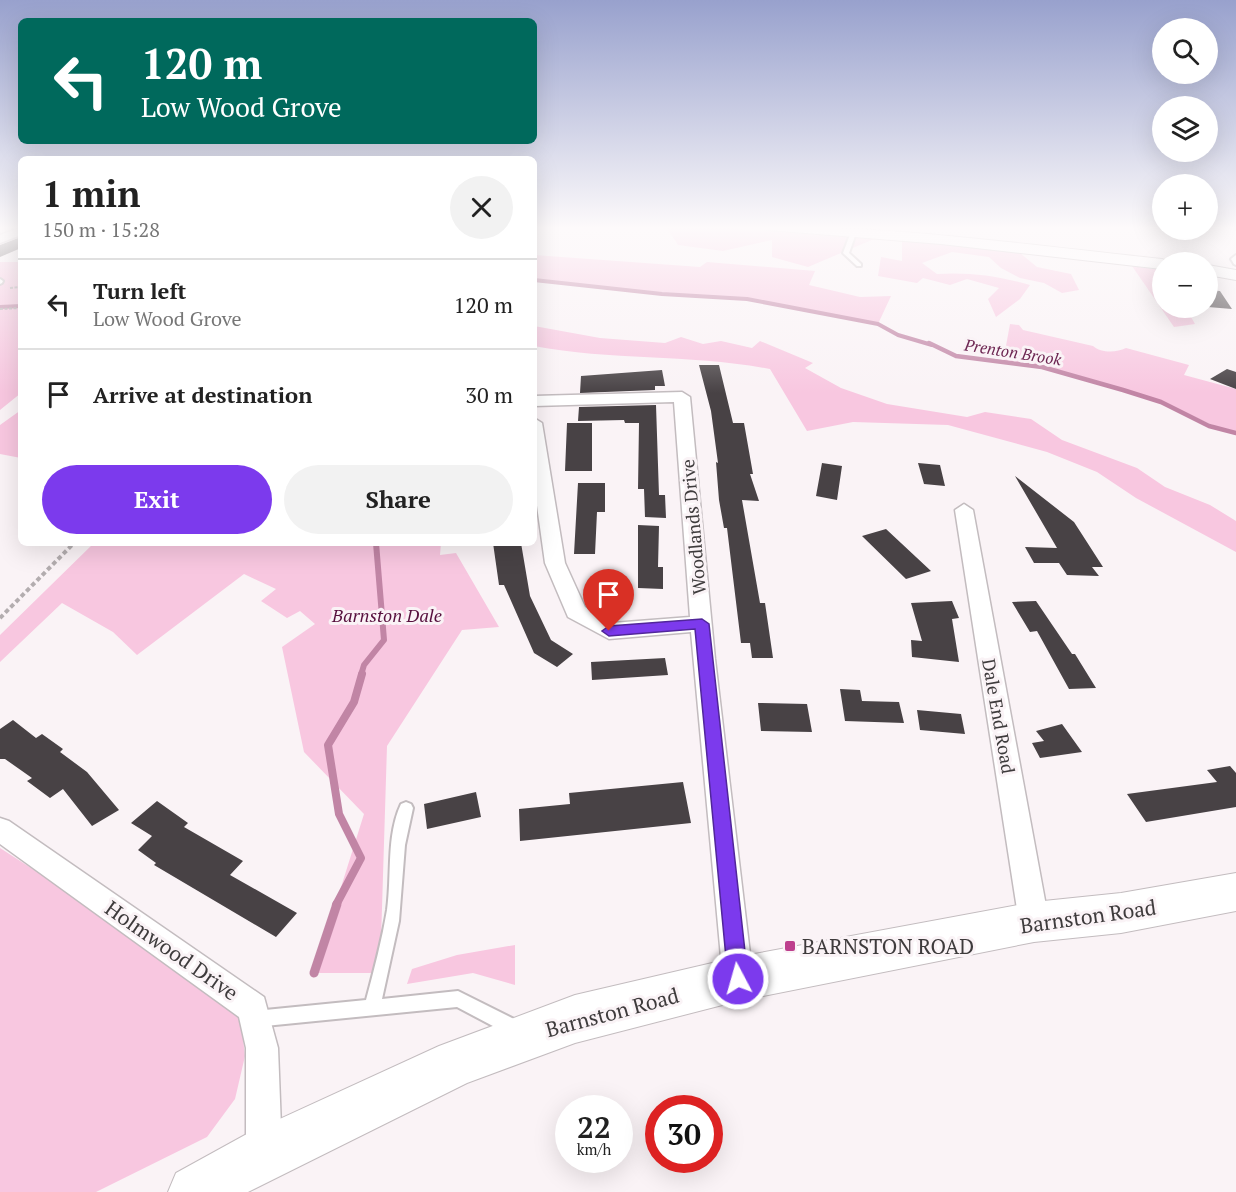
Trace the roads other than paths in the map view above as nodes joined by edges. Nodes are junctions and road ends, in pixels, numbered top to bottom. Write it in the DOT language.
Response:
graph roads {
  1 [pos="537,401"];
  2 [pos="537,443"];
  3 [pos="964,510"];
  4 [pos="702,624"];
  5 [pos="406,807"];
  6 [pos="0,829"];
  7 [pos="1236,892"];
  8 [pos="1034,922"];
  9 [pos="738,979"];
  10 [pos="372,1008"];
  11 [pos="255,1019"];
  12 [pos="529,1036"];
  13 [pos="264,1154"];
  14 [pos="195,1192"];
  1 -- 4 [label="street, Woodlands Drive"];
  2 -- 4 [label="street"];
  3 -- 8 [label="street, Dale End Road"];
  4 -- 9 [label="street, Woodlands Drive"];
  5 -- 10 [label="lane"];
  6 -- 11 [label="street, Holmwood Drive"];
  7 -- 8 [label="main road, Barnston Road"];
  8 -- 9 [label="main road, Barnston Road"];
  9 -- 12 [label="main road, Barnston Road"];
  10 -- 11 [label="lane"];
  10 -- 12 [label="lane"];
  11 -- 13 [label="street, Holmwood Drive"];
  12 -- 13 [label="main road, Barnston Road"];
  13 -- 14 [label="main road, Barnston Road"];
}
